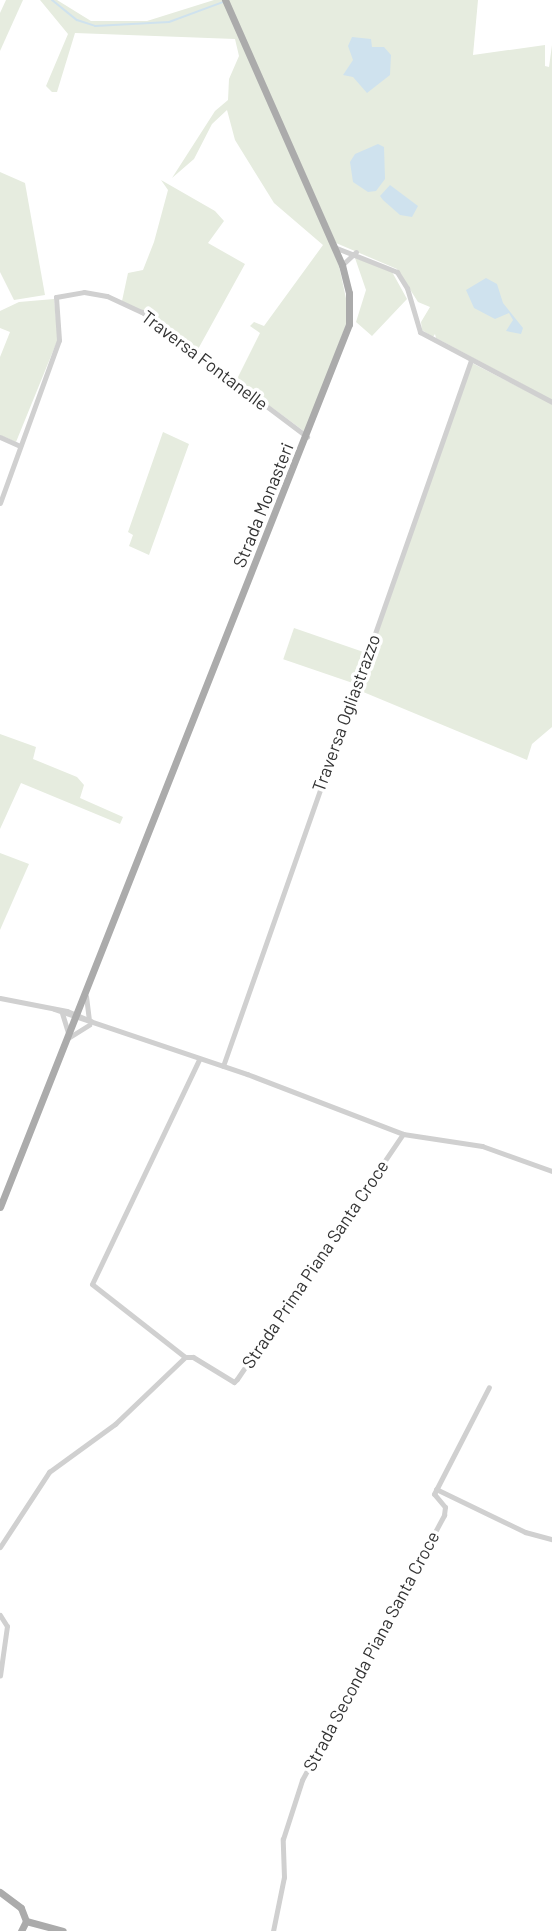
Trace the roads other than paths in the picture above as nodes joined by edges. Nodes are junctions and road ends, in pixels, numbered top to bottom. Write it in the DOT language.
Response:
graph roads {
  1 [pos="226,2"];
  2 [pos="334,247"];
  3 [pos="356,253"];
  4 [pos="342,265"];
  5 [pos="471,360"];
  6 [pos="552,402"];
  7 [pos="0,437"];
  8 [pos="308,437"];
  9 [pos="20,446"];
  10 [pos="0,503"];
  11 [pos="86,992"];
  12 [pos="0,998"];
  13 [pos="64,1012"];
  14 [pos="76,1017"];
  15 [pos="90,1022"];
  16 [pos="68,1038"];
  17 [pos="199,1060"];
  18 [pos="223,1066"];
  19 [pos="403,1134"];
  20 [pos="552,1171"];
  21 [pos="0,1207"];
  22 [pos="185,1357"];
  23 [pos="489,1387"];
  24 [pos="436,1489"];
  25 [pos="552,1539"];
  26 [pos="0,1547"];
  27 [pos="0,1615"];
  28 [pos="0,1676"];
  29 [pos="0,1892"];
  30 [pos="26,1921"];
  31 [pos="21,1931"];
  32 [pos="63,1931"];
  33 [pos="273,1931"];
  1 -- 2 [label="main road, Strada Monasteri"];
  2 -- 3 [label="street"];
  2 -- 4 [label="main road, Strada Monasteri"];
  3 -- 4 [label="street"];
  3 -- 5 [label="street"];
  4 -- 8 [label="main road, Strada Monasteri"];
  5 -- 6 [label="street"];
  5 -- 18 [label="street, Traversa Ogliastrazzo"];
  7 -- 9 [label="street"];
  8 -- 9 [label="street, Traversa Fontanelle"];
  8 -- 11 [label="main road, Strada Monasteri"];
  9 -- 10 [label="street"];
  11 -- 13 [label="street"];
  11 -- 14 [label="main road, Strada Monasteri"];
  11 -- 15 [label="street"];
  12 -- 13 [label="street"];
  13 -- 14 [label="street"];
  13 -- 16 [label="street"];
  14 -- 15 [label="street"];
  14 -- 16 [label="main road, Strada Monasteri"];
  15 -- 16 [label="street"];
  15 -- 17 [label="street"];
  16 -- 21 [label="main road, Strada Monasteri"];
  17 -- 18 [label="street"];
  17 -- 22 [label="street, Strada Prima Piana Santa Croce"];
  18 -- 19 [label="street"];
  19 -- 20 [label="street"];
  19 -- 22 [label="street, Strada Prima Piana Santa Croce"];
  22 -- 26 [label="street"];
  23 -- 24 [label="street"];
  24 -- 25 [label="street"];
  24 -- 33 [label="street, Strada Seconda Piana Santa Croce"];
  27 -- 28 [label="street"];
  29 -- 30 [label="main road"];
  30 -- 31 [label="main road"];
  30 -- 32 [label="main road"];
}
